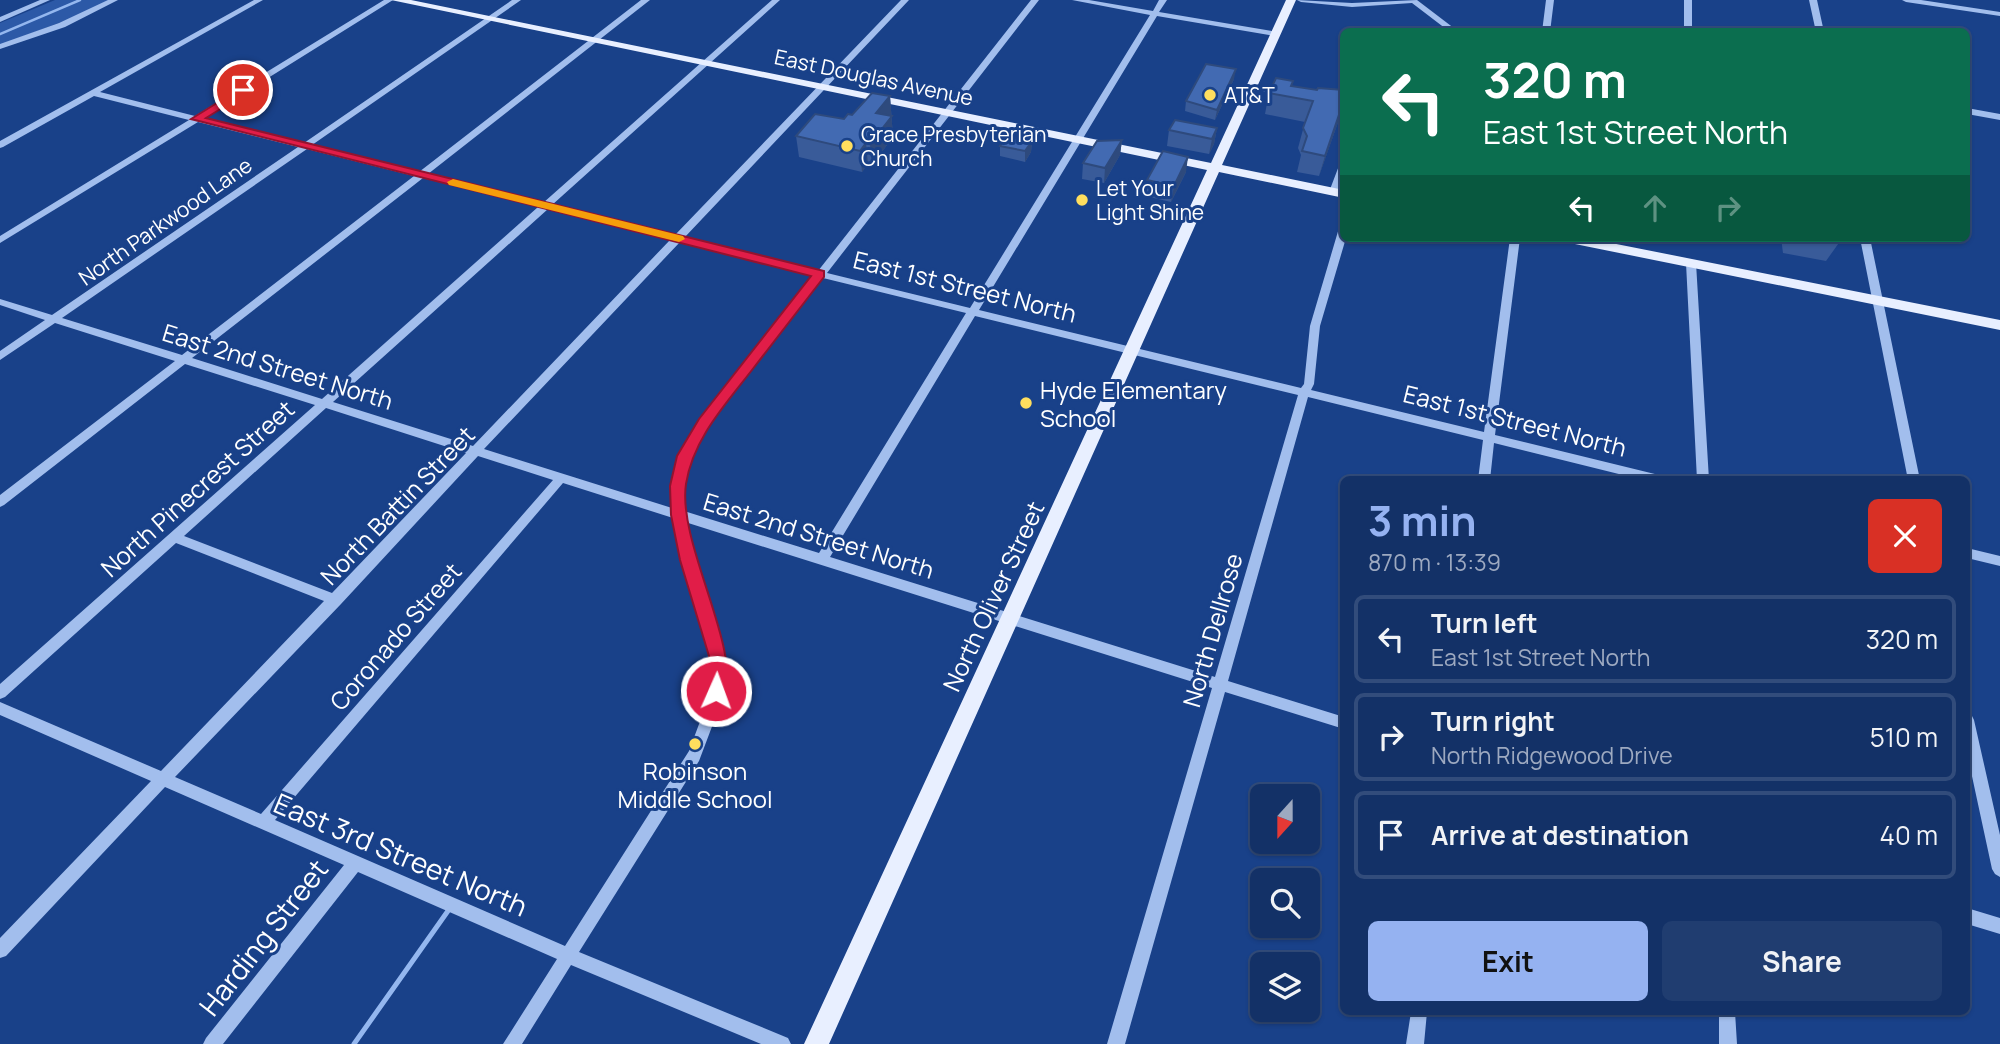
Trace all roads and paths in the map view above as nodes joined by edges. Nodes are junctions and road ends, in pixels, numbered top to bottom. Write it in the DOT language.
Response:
graph roads {
  1 [pos="46,0"];
  2 [pos="114,0"];
  3 [pos="259,0"];
  4 [pos="389,0"];
  5 [pos="396,0"];
  6 [pos="517,0"];
  7 [pos="646,0"];
  8 [pos="776,0"];
  9 [pos="905,0"];
  10 [pos="1035,0"];
  11 [pos="1076,0"];
  12 [pos="1163,0"];
  13 [pos="1291,0"];
  14 [pos="1301,0"];
  15 [pos="1412,0"];
  16 [pos="1550,0"];
  17 [pos="1688,0"];
  18 [pos="1813,0"];
  19 [pos="1906,0"];
  20 [pos="1154,13"];
  21 [pos="2000,14"];
  22 [pos="489,19"];
  23 [pos="0,20"];
  24 [pos="1450,28"];
  25 [pos="1546,28"];
  26 [pos="1688,28"];
  27 [pos="1819,28"];
  28 [pos="1275,34"];
  29 [pos="593,41"];
  30 [pos="0,47"];
  31 [pos="704,64"];
  32 [pos="1252,87"];
  33 [pos="823,88"];
  34 [pos="93,93"];
  35 [pos="1292,95"];
  36 [pos="1970,112"];
  37 [pos="945,113"];
  38 [pos="2000,117"];
  39 [pos="197,119"];
  40 [pos="1079,140"];
  41 [pos="0,145"];
  42 [pos="306,146"];
  43 [pos="1215,168"];
  44 [pos="421,174"];
  45 [pos="1339,193"];
  46 [pos="546,205"];
  47 [pos="678,239"];
  48 [pos="0,240"];
  49 [pos="1340,242"];
  50 [pos="1515,242"];
  51 [pos="1589,242"];
  52 [pos="1866,242"];
  53 [pos="1691,263"];
  54 [pos="819,274"];
  55 [pos="1878,300"];
  56 [pos="0,302"];
  57 [pos="973,312"];
  58 [pos="54,319"];
  59 [pos="2000,325"];
  60 [pos="1131,350"];
  61 [pos="0,356"];
  62 [pos="183,360"];
  63 [pos="1304,392"];
  64 [pos="322,403"];
  65 [pos="1490,438"];
  66 [pos="477,452"];
  67 [pos="1485,476"];
  68 [pos="1647,476"];
  69 [pos="1703,476"];
  70 [pos="1913,476"];
  71 [pos="561,478"];
  72 [pos="0,502"];
  73 [pos="679,515"];
  74 [pos="174,537"];
  75 [pos="1970,554"];
  76 [pos="821,560"];
  77 [pos="2000,562"];
  78 [pos="336,600"];
  79 [pos="1009,619"];
  80 [pos="1220,685"];
  81 [pos="0,693"];
  82 [pos="0,708"];
  83 [pos="1340,722"];
  84 [pos="1970,734"];
  85 [pos="162,779"];
  86 [pos="263,823"];
  87 [pos="355,863"];
  88 [pos="2000,869"];
  89 [pos="1970,917"];
  90 [pos="2000,926"];
  91 [pos="0,950"];
  92 [pos="568,955"];
  93 [pos="1419,1015"];
  94 [pos="1727,1015"];
  95 [pos="212,1044"];
  96 [pos="512,1044"];
  97 [pos="782,1044"];
  98 [pos="816,1044"];
  99 [pos="1116,1044"];
  100 [pos="1415,1044"];
  101 [pos="1728,1044"];
  1 -- 23 [label="street"];
  2 -- 30 [label="street"];
  3 -- 34 [label="street"];
  4 -- 39 [label="street"];
  5 -- 22 [label="main road, East Douglas Avenue"];
  6 -- 22 [label="street, North Parkwood Lane"];
  7 -- 29 [label="street"];
  8 -- 31 [label="street, North Pinecrest Street"];
  9 -- 33 [label="street, North Battin Street"];
  10 -- 37 [label="street"];
  11 -- 20 [label="street"];
  12 -- 20 [label="street"];
  13 -- 28 [label="main road, North Oliver Street"];
  14 -- 15 [label="street"];
  15 -- 24 [label="street"];
  16 -- 25 [label="street"];
  17 -- 26 [label="street"];
  18 -- 27 [label="street"];
  19 -- 21 [label="street"];
  20 -- 28 [label="street"];
  20 -- 40 [label="street"];
  22 -- 29 [label="main road, East Douglas Avenue"];
  22 -- 42 [label="street, North Parkwood Lane"];
  28 -- 32 [label="main road, North Oliver Street"];
  29 -- 31 [label="main road, East Douglas Avenue"];
  29 -- 44 [label="street"];
  31 -- 33 [label="main road, East Douglas Avenue"];
  31 -- 46 [label="street, North Pinecrest Street"];
  32 -- 35 [label="street"];
  32 -- 43 [label="main road, North Oliver Street"];
  33 -- 37 [label="main road, East Douglas Avenue"];
  33 -- 47 [label="street, North Battin Street"];
  34 -- 39 [label="street, East 1st Street North"];
  34 -- 41 [label="street"];
  36 -- 38 [label="street"];
  37 -- 40 [label="main road, East Douglas Avenue"];
  37 -- 54 [label="street"];
  39 -- 42 [label="street, East 1st Street North"];
  39 -- 48 [label="street"];
  40 -- 43 [label="main road, East Douglas Avenue"];
  40 -- 57 [label="street"];
  42 -- 44 [label="street, East 1st Street North"];
  42 -- 58 [label="street, North Parkwood Lane"];
  43 -- 45 [label="main road, East Douglas Avenue"];
  43 -- 60 [label="main road, North Oliver Street"];
  44 -- 46 [label="street, East 1st Street North"];
  44 -- 62 [label="street"];
  46 -- 47 [label="street, East 1st Street North"];
  46 -- 64 [label="street, North Pinecrest Street"];
  47 -- 54 [label="street, East 1st Street North"];
  47 -- 66 [label="street, North Battin Street"];
  49 -- 63 [label="street, North Dellrose"];
  50 -- 65 [label="street"];
  51 -- 53 [label="main road"];
  52 -- 55 [label="street"];
  53 -- 55 [label="main road"];
  53 -- 69 [label="street"];
  54 -- 57 [label="street, East 1st Street North"];
  54 -- 73 [label="street"];
  55 -- 59 [label="main road"];
  55 -- 70 [label="street"];
  56 -- 58 [label="street, East 2nd Street North"];
  57 -- 60 [label="street, East 1st Street North"];
  57 -- 76 [label="street"];
  58 -- 61 [label="street, North Parkwood Lane"];
  58 -- 62 [label="street, East 2nd Street North"];
  60 -- 63 [label="street, East 1st Street North"];
  60 -- 79 [label="main road, North Oliver Street"];
  62 -- 64 [label="street, East 2nd Street North"];
  62 -- 72 [label="street"];
  63 -- 65 [label="street, East 1st Street North"];
  63 -- 80 [label="street, North Dellrose"];
  64 -- 66 [label="street, East 2nd Street North"];
  64 -- 74 [label="street, North Pinecrest Street"];
  65 -- 67 [label="street"];
  65 -- 68 [label="street, East 1st Street North"];
  66 -- 71 [label="street, East 2nd Street North"];
  66 -- 78 [label="street, North Battin Street"];
  71 -- 73 [label="street, East 2nd Street North"];
  71 -- 86 [label="street, Coronado Street"];
  73 -- 76 [label="street, East 2nd Street North"];
  73 -- 92 [label="street"];
  74 -- 78 [label="street"];
  74 -- 81 [label="street, North Pinecrest Street"];
  75 -- 77 [label="street"];
  76 -- 79 [label="street, East 2nd Street North"];
  78 -- 85 [label="street, North Battin Street"];
  79 -- 80 [label="street, East 2nd Street North"];
  79 -- 98 [label="main road, North Oliver Street"];
  80 -- 83 [label="street, East 2nd Street North"];
  80 -- 99 [label="street, North Dellrose"];
  82 -- 85 [label="street, East 3rd Street North"];
  84 -- 88 [label="street"];
  85 -- 86 [label="street, East 3rd Street North"];
  85 -- 91 [label="street, North Battin Street"];
  86 -- 87 [label="street, East 3rd Street North"];
  87 -- 92 [label="street, East 3rd Street North"];
  87 -- 95 [label="street, Harding Street"];
  89 -- 90 [label="street"];
  92 -- 96 [label="street"];
  92 -- 97 [label="street, East 3rd Street North"];
  93 -- 100 [label="street"];
  94 -- 101 [label="street"];
}
